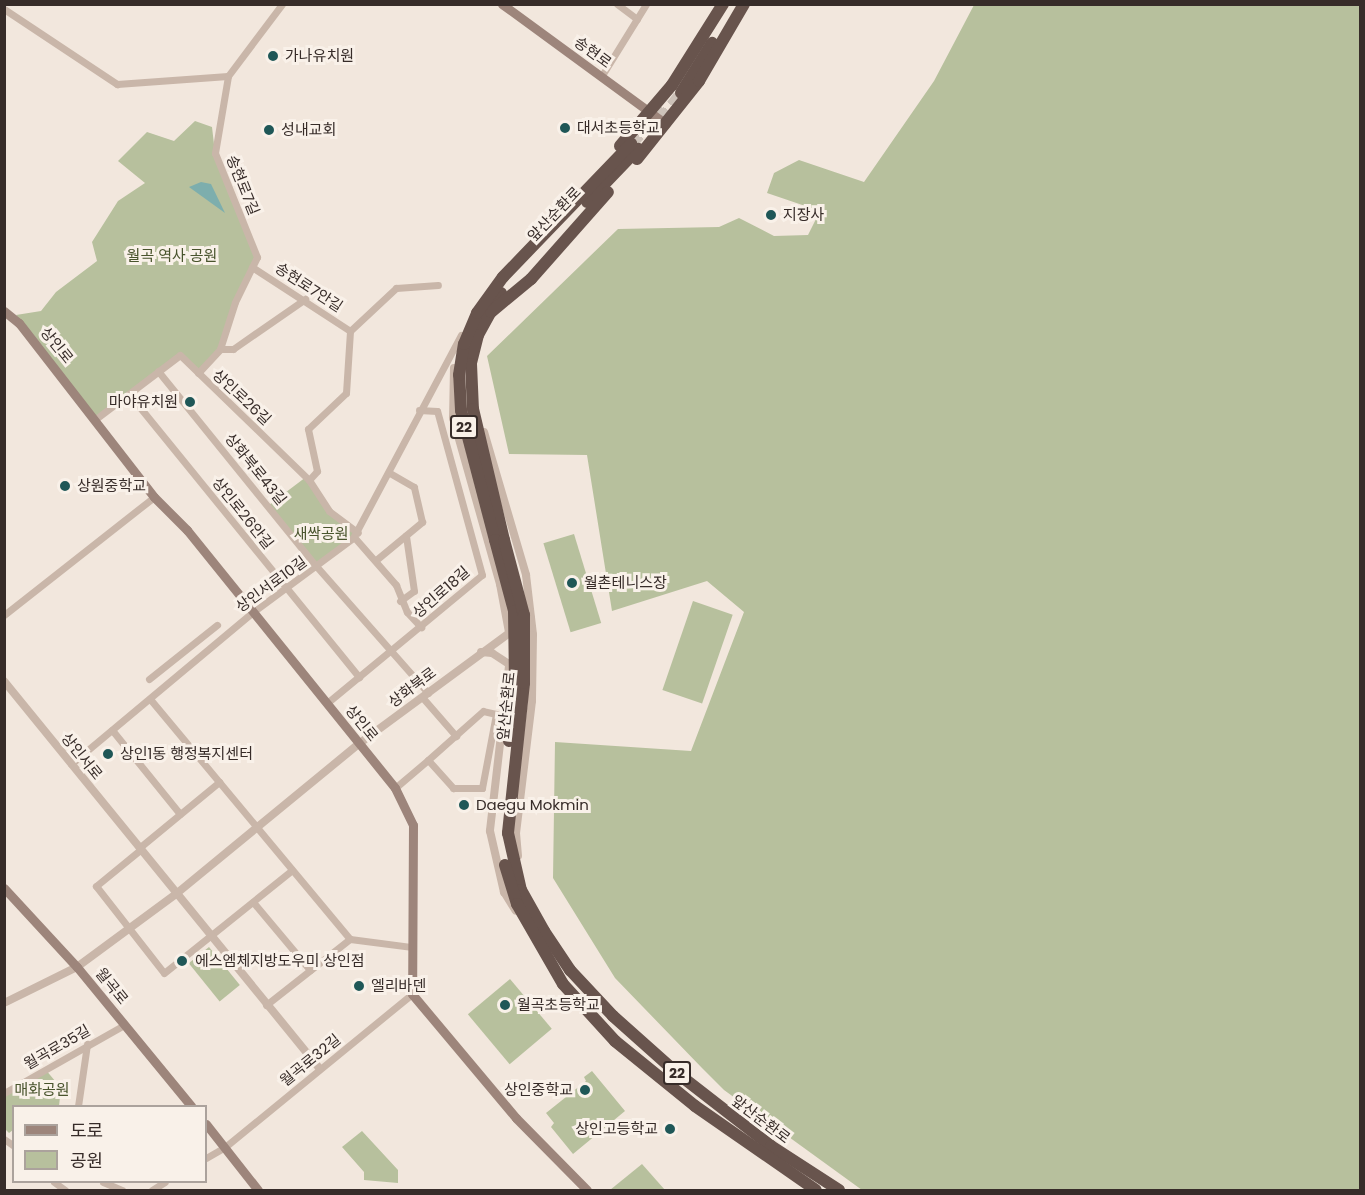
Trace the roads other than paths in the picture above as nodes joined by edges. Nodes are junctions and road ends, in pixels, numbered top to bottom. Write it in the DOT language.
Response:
graph roads {
  1 [pos="282,4"];
  2 [pos="502,4"];
  3 [pos="617,4"];
  4 [pos="646,4"];
  5 [pos="723,4"];
  6 [pos="728,4"];
  7 [pos="736,4"];
  8 [pos="744,4"];
  9 [pos="4,9"];
  10 [pos="637,19"];
  11 [pos="228,76"];
  12 [pos="601,77"];
  13 [pos="649,112"];
  14 [pos="666,124"];
  15 [pos="635,146"];
  16 [pos="252,267"];
  17 [pos="438,285"];
  18 [pos="305,299"];
  19 [pos="4,311"];
  20 [pos="484,312"];
  21 [pos="350,331"];
  22 [pos="460,335"];
  23 [pos="220,349"];
  24 [pos="158,371"];
  25 [pos="198,373"];
  26 [pos="129,394"];
  27 [pos="419,410"];
  28 [pos="97,418"];
  29 [pos="390,473"];
  30 [pos="309,480"];
  31 [pos="154,497"];
  32 [pos="356,535"];
  33 [pos="406,536"];
  34 [pos="376,560"];
  35 [pos="317,567"];
  36 [pos="286,588"];
  37 [pos="400,601"];
  38 [pos="253,612"];
  39 [pos="4,615"];
  40 [pos="531,617"];
  41 [pos="217,625"];
  42 [pos="421,627"];
  43 [pos="509,630"];
  44 [pos="392,652"];
  45 [pos="481,652"];
  46 [pos="509,668"];
  47 [pos="359,677"];
  48 [pos="149,679"];
  49 [pos="4,681"];
  50 [pos="524,681"];
  51 [pos="425,695"];
  52 [pos="150,699"];
  53 [pos="327,703"];
  54 [pos="112,730"];
  55 [pos="456,736"];
  56 [pos="360,743"];
  57 [pos="428,760"];
  58 [pos="71,764"];
  59 [pos="219,782"];
  60 [pos="395,788"];
  61 [pos="180,814"];
  62 [pos="257,828"];
  63 [pos="140,849"];
  64 [pos="292,870"];
  65 [pos="4,888"];
  66 [pos="176,894"];
  67 [pos="253,902"];
  68 [pos="130,928"];
  69 [pos="536,929"];
  70 [pos="210,936"];
  71 [pos="350,939"];
  72 [pos="412,947"];
  73 [pos="77,968"];
  74 [pos="310,970"];
  75 [pos="412,994"];
  76 [pos="4,1003"];
  77 [pos="266,1005"];
  78 [pos="124,1024"];
  79 [pos="87,1044"];
  80 [pos="320,1069"];
  81 [pos="4,1093"];
  82 [pos="78,1105"];
  83 [pos="189,1105"];
  84 [pos="207,1125"];
  85 [pos="225,1147"];
  86 [pos="207,1157"];
  87 [pos="105,1183"];
  88 [pos="122,1191"];
  89 [pos="258,1191"];
  90 [pos="587,1191"];
  91 [pos="816,1191"];
  92 [pos="839,1191"];
  1 -- 11 [label="street, 송현로7길"];
  2 -- 12 [label="main road, 송현로"];
  3 -- 10 [label="street"];
  4 -- 10 [label="street"];
  5 -- 13 [label="highway"];
  6 -- 7 [label="highway"];
  8 -- 14 [label="highway"];
  9 -- 11 [label="street"];
  10 -- 12 [label="street"];
  11 -- 16 [label="street, 송현로7길"];
  12 -- 13 [label="main road, 송현로"];
  13 -- 14 [label="main road, 송현로"];
  13 -- 20 [label="highway"];
  14 -- 20 [label="highway"];
  15 -- 20 [label="highway, 앞산순환로 / 22"];
  16 -- 18 [label="street, 송현로7안길"];
  16 -- 23 [label="street, 송현로7길"];
  17 -- 21 [label="street, 송현로7안길"];
  18 -- 21 [label="street, 송현로7안길"];
  18 -- 23 [label="street, 송현로7길"];
  19 -- 28 [label="main road, 상인로"];
  20 -- 22 [label="street"];
  20 -- 40 [label="street"];
  20 -- 50 [label="highway, 앞산순환로 / 22, bridge"];
  21 -- 30 [label="street, 송현로7안길"];
  22 -- 27 [label="street, 상인서로10길"];
  22 -- 43 [label="street"];
  23 -- 25 [label="street, 송현로7길"];
  24 -- 25 [label="street, 상인로26길"];
  24 -- 26 [label="street, 상인로26길"];
  24 -- 35 [label="street, 상화북로43길"];
  25 -- 30 [label="street, 상인로26길"];
  26 -- 28 [label="street, 상인로26길"];
  26 -- 36 [label="street, 상인로26안길"];
  27 -- 29 [label="street, 상인서로10길"];
  27 -- 42 [label="street, 상인로18길"];
  28 -- 31 [label="main road, 상인로"];
  29 -- 32 [label="street, 상인서로10길"];
  29 -- 33 [label="street"];
  30 -- 32 [label="street, 상인로26길"];
  31 -- 38 [label="main road, 상인로"];
  31 -- 39 [label="street"];
  32 -- 34 [label="street, 상인로26길"];
  32 -- 35 [label="street, 상인서로10길"];
  33 -- 34 [label="street"];
  33 -- 37 [label="street"];
  34 -- 37 [label="street, 상인로26길"];
  35 -- 36 [label="street, 상인서로10길"];
  35 -- 44 [label="street, 상화북로43길"];
  36 -- 38 [label="street, 상인서로10길"];
  36 -- 47 [label="street, 상인로26안길"];
  37 -- 42 [label="street, 상인로26길"];
  38 -- 52 [label="street, 상인서로10길"];
  38 -- 53 [label="main road, 상인로"];
  40 -- 43 [label="street, 상화북로"];
  40 -- 50 [label="street"];
  41 -- 48 [label="street"];
  42 -- 44 [label="street, 상인로18길"];
  43 -- 45 [label="street, 상화북로"];
  43 -- 46 [label="street"];
  44 -- 47 [label="street, 상인로18길"];
  44 -- 51 [label="street, 상화북로43길"];
  45 -- 46 [label="street"];
  45 -- 51 [label="street, 상화북로"];
  46 -- 50 [label="street"];
  46 -- 69 [label="street"];
  47 -- 53 [label="street, 상인로18길"];
  49 -- 58 [label="street, 상인서로"];
  50 -- 69 [label="highway, 앞산순환로 / 22"];
  51 -- 55 [label="street, 상화북로43길"];
  51 -- 56 [label="street, 상화북로"];
  52 -- 54 [label="street, 상인서로10길"];
  52 -- 59 [label="street"];
  53 -- 56 [label="main road, 상인로"];
  54 -- 58 [label="street, 상인서로10길"];
  54 -- 61 [label="street"];
  55 -- 57 [label="street"];
  55 -- 57 [label="street"];
  56 -- 60 [label="main road, 상인로"];
  56 -- 62 [label="street, 상화북로"];
  57 -- 60 [label="street"];
  58 -- 63 [label="street, 상인서로"];
  59 -- 61 [label="street"];
  59 -- 62 [label="street"];
  60 -- 72 [label="main road, 상인로"];
  61 -- 63 [label="street"];
  62 -- 64 [label="street"];
  62 -- 66 [label="street, 상화북로"];
  63 -- 66 [label="street, 상인서로"];
  63 -- 68 [label="street"];
  64 -- 67 [label="street"];
  64 -- 71 [label="street"];
  65 -- 73 [label="main road, 월곡로"];
  66 -- 68 [label="street, 상화북로"];
  66 -- 70 [label="street, 상인서로"];
  67 -- 70 [label="street"];
  67 -- 74 [label="street"];
  68 -- 70 [label="street"];
  68 -- 73 [label="street, 상화북로"];
  69 -- 91 [label="highway, 앞산순환로 / 22"];
  69 -- 92 [label="highway, 앞산순환로 / 22"];
  70 -- 77 [label="street, 상인서로"];
  71 -- 72 [label="street"];
  71 -- 74 [label="street"];
  72 -- 75 [label="main road, 상인로"];
  73 -- 76 [label="street, 상화북로"];
  73 -- 78 [label="main road, 월곡로"];
  74 -- 77 [label="street"];
  75 -- 80 [label="street, 월곡로32길"];
  75 -- 90 [label="main road"];
  77 -- 80 [label="street, 상인서로"];
  78 -- 79 [label="street, 월곡로35길"];
  78 -- 83 [label="main road, 월곡로"];
  79 -- 81 [label="street, 월곡로35길"];
  79 -- 82 [label="street"];
  80 -- 85 [label="street, 월곡로32길"];
  84 -- 85 [label="main road"];
  85 -- 86 [label="street"];
  85 -- 89 [label="main road"];
  87 -- 88 [label="street"];
}
